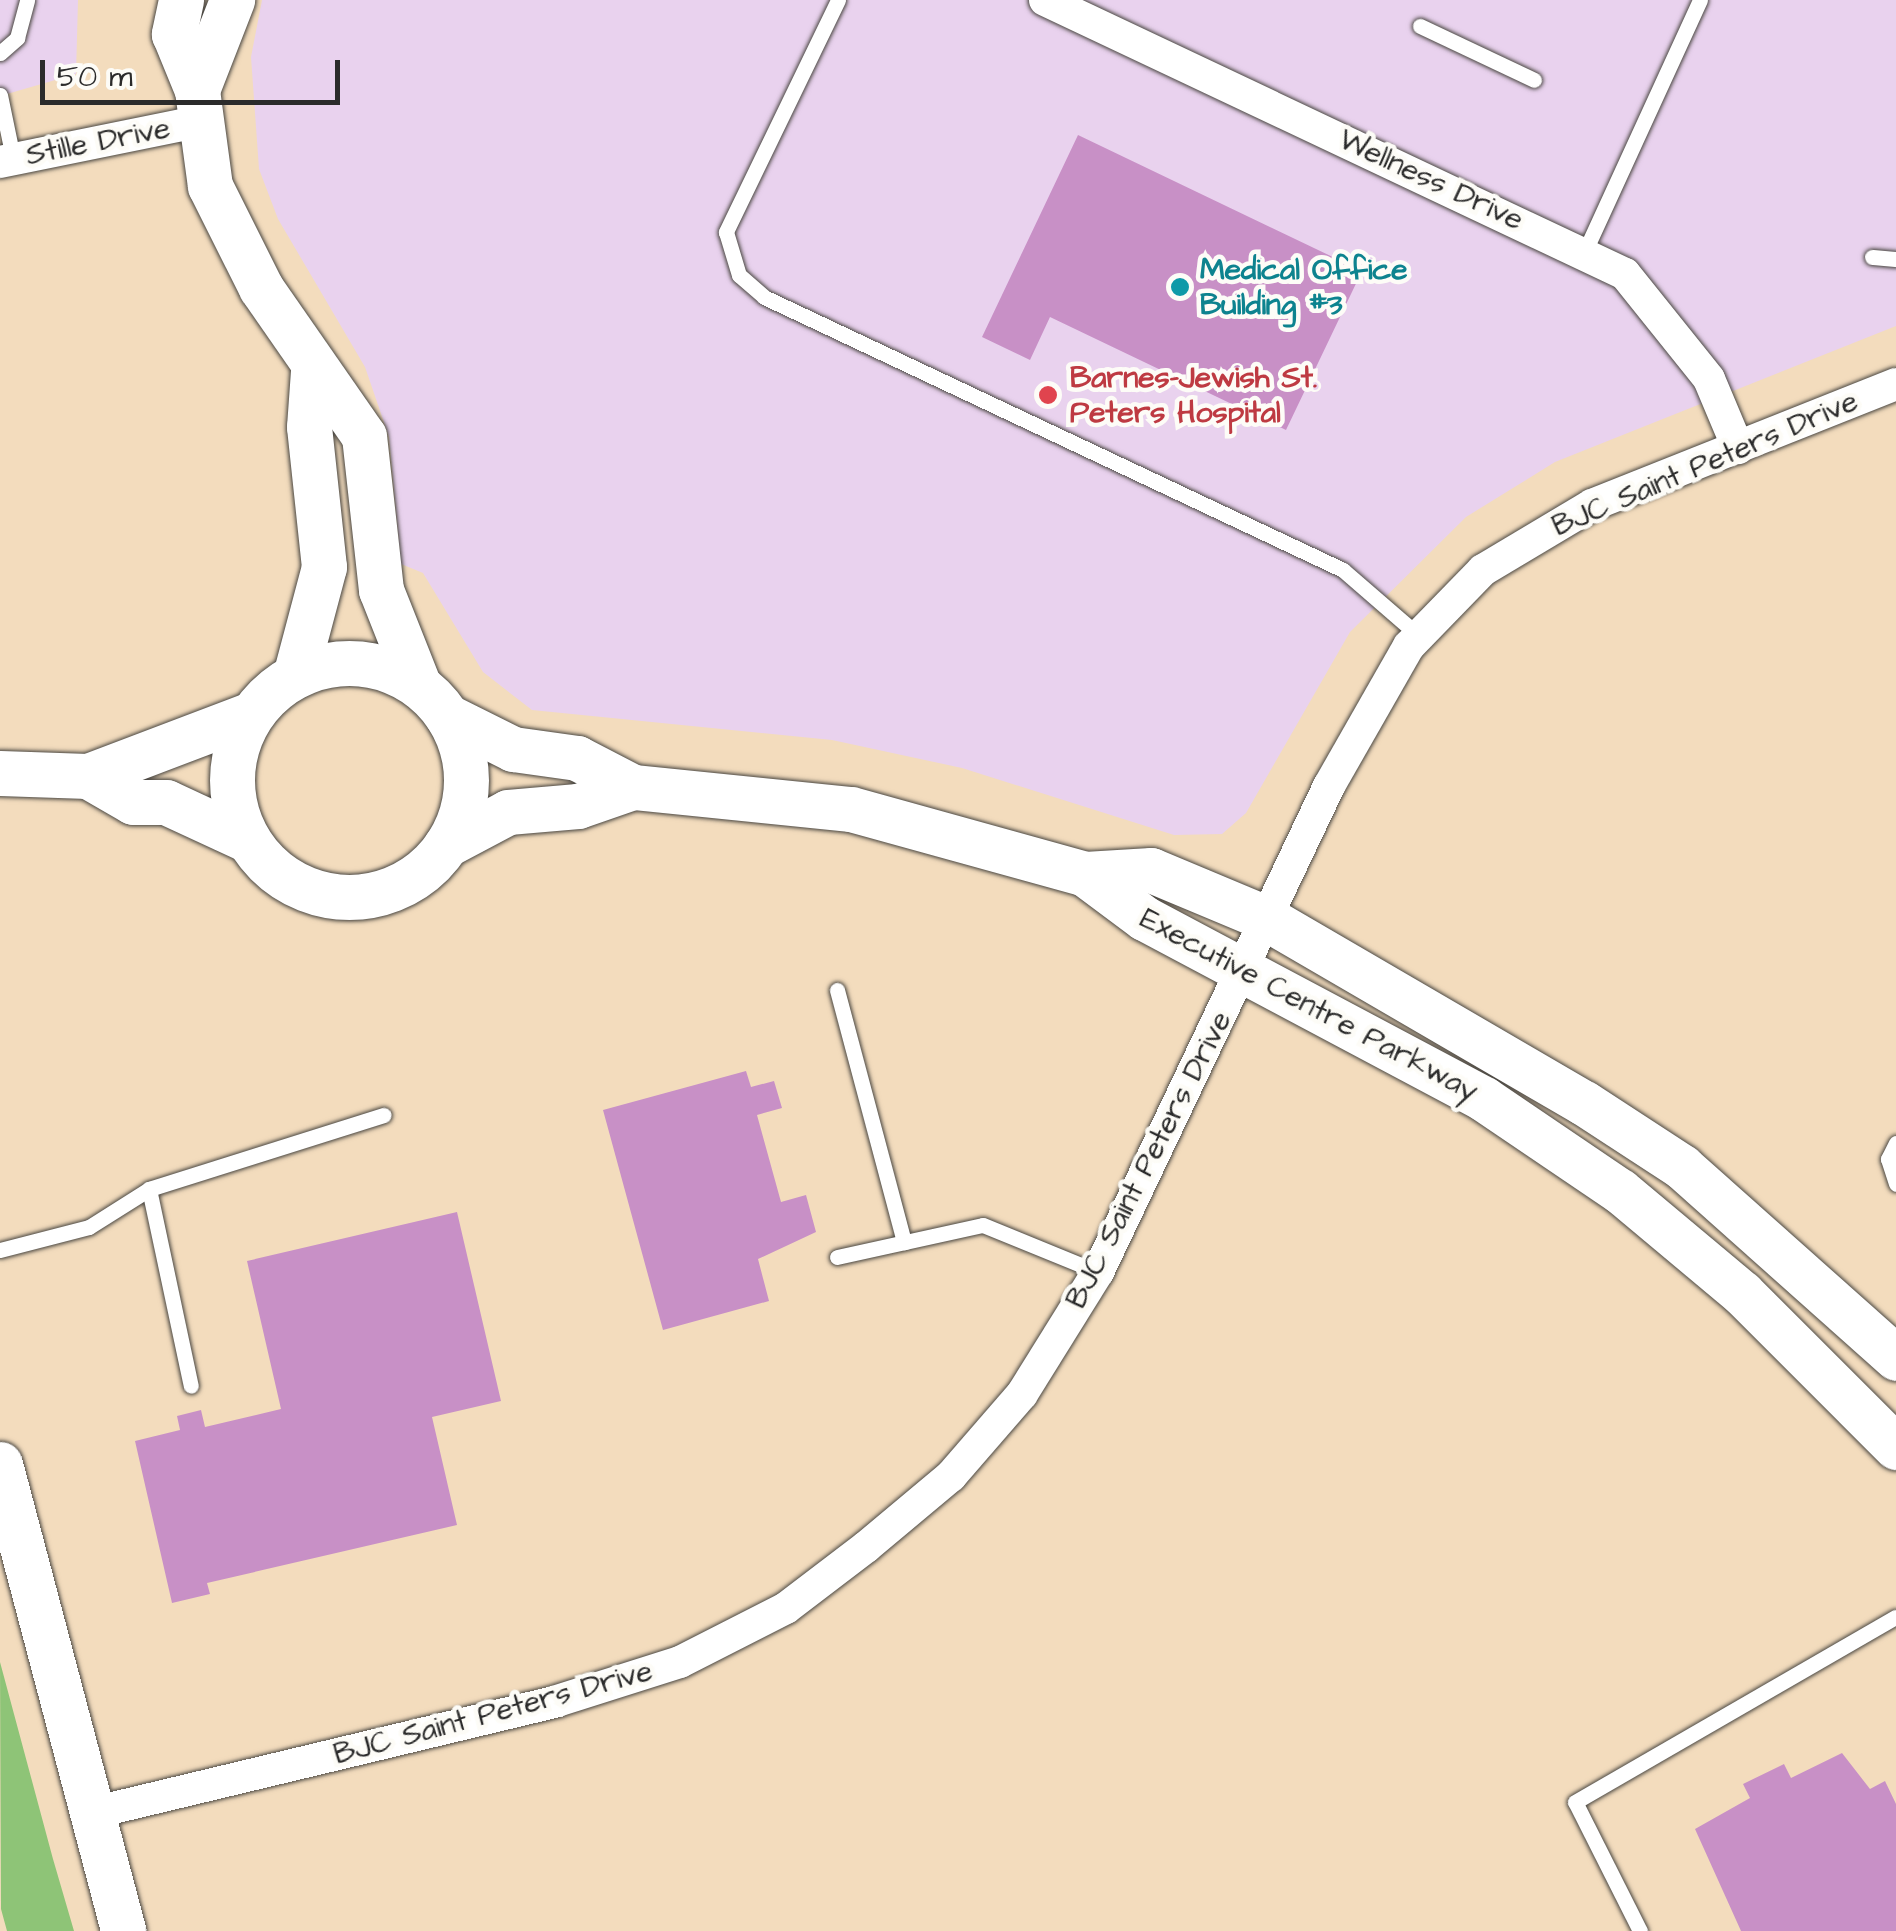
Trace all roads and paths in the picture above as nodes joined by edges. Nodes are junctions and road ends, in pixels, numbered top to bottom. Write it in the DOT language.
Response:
graph roads {
  1 [pos="27,0"];
  2 [pos="180,0"];
  3 [pos="232,0"];
  4 [pos="838,0"];
  5 [pos="1045,0"];
  6 [pos="1700,0"];
  7 [pos="1420,26"];
  8 [pos="0,53"];
  9 [pos="1534,80"];
  10 [pos="0,95"];
  11 [pos="197,106"];
  12 [pos="6,160"];
  13 [pos="1585,251"];
  14 [pos="1872,256"];
  15 [pos="1896,259"];
  16 [pos="314,371"];
  17 [pos="1896,384"];
  18 [pos="1738,448"];
  19 [pos="1418,635"];
  20 [pos="295,676"];
  21 [pos="433,701"];
  22 [pos="251,714"];
  23 [pos="0,774"];
  24 [pos="88,776"];
  25 [pos="633,787"];
  26 [pos="248,840"];
  27 [pos="446,846"];
  28 [pos="1085,874"];
  29 [pos="1266,918"];
  30 [pos="1244,970"];
  31 [pos="837,990"];
  32 [pos="384,1115"];
  33 [pos="1896,1143"];
  34 [pos="1896,1184"];
  35 [pos="149,1189"];
  36 [pos="904,1242"];
  37 [pos="0,1250"];
  38 [pos="837,1257"];
  39 [pos="1098,1272"];
  40 [pos="1896,1358"];
  41 [pos="192,1386"];
  42 [pos="1896,1446"];
  43 [pos="0,1464"];
  44 [pos="1894,1622"];
  45 [pos="88,1814"];
  46 [pos="123,1931"];
  47 [pos="1640,1931"];
  1 -- 8 [label="lane"];
  2 -- 11 [label="street"];
  3 -- 11 [label="street"];
  4 -- 19 [label="lane"];
  5 -- 13 [label="street, Wellness Drive"];
  6 -- 13 [label="lane"];
  7 -- 9 [label="lane"];
  10 -- 12 [label="lane"];
  11 -- 12 [label="street, Stille Drive"];
  11 -- 16 [label="street"];
  13 -- 18 [label="street, Wellness Drive"];
  14 -- 15 [label="lane"];
  16 -- 20 [label="street"];
  16 -- 21 [label="street"];
  17 -- 18 [label="street, BJC Saint Peters Drive"];
  18 -- 19 [label="street, BJC Saint Peters Drive"];
  19 -- 29 [label="street, BJC Saint Peters Drive"];
  20 -- 21 [label="street"];
  20 -- 22 [label="street"];
  21 -- 25 [label="street, Executive Centre Parkway"];
  21 -- 27 [label="street"];
  22 -- 24 [label="street"];
  22 -- 26 [label="street"];
  23 -- 24 [label="street"];
  24 -- 26 [label="street"];
  25 -- 27 [label="street, Executive Centre Parkway"];
  25 -- 28 [label="street, Executive Centre Parkway"];
  26 -- 27 [label="street"];
  28 -- 29 [label="street, Executive Centre Parkway"];
  28 -- 30 [label="street, Executive Centre Parkway"];
  29 -- 30 [label="street, BJC Saint Peters Drive"];
  29 -- 40 [label="street, Executive Centre Parkway"];
  30 -- 39 [label="street, BJC Saint Peters Drive"];
  30 -- 42 [label="street, Executive Centre Parkway"];
  31 -- 36 [label="lane"];
  32 -- 35 [label="lane"];
  33 -- 34 [label="lane"];
  35 -- 37 [label="lane"];
  35 -- 41 [label="lane"];
  36 -- 38 [label="lane"];
  36 -- 39 [label="lane"];
  39 -- 45 [label="street, BJC Saint Peters Drive"];
  43 -- 45 [label="street"];
  44 -- 47 [label="lane"];
  45 -- 46 [label="street"];
}
